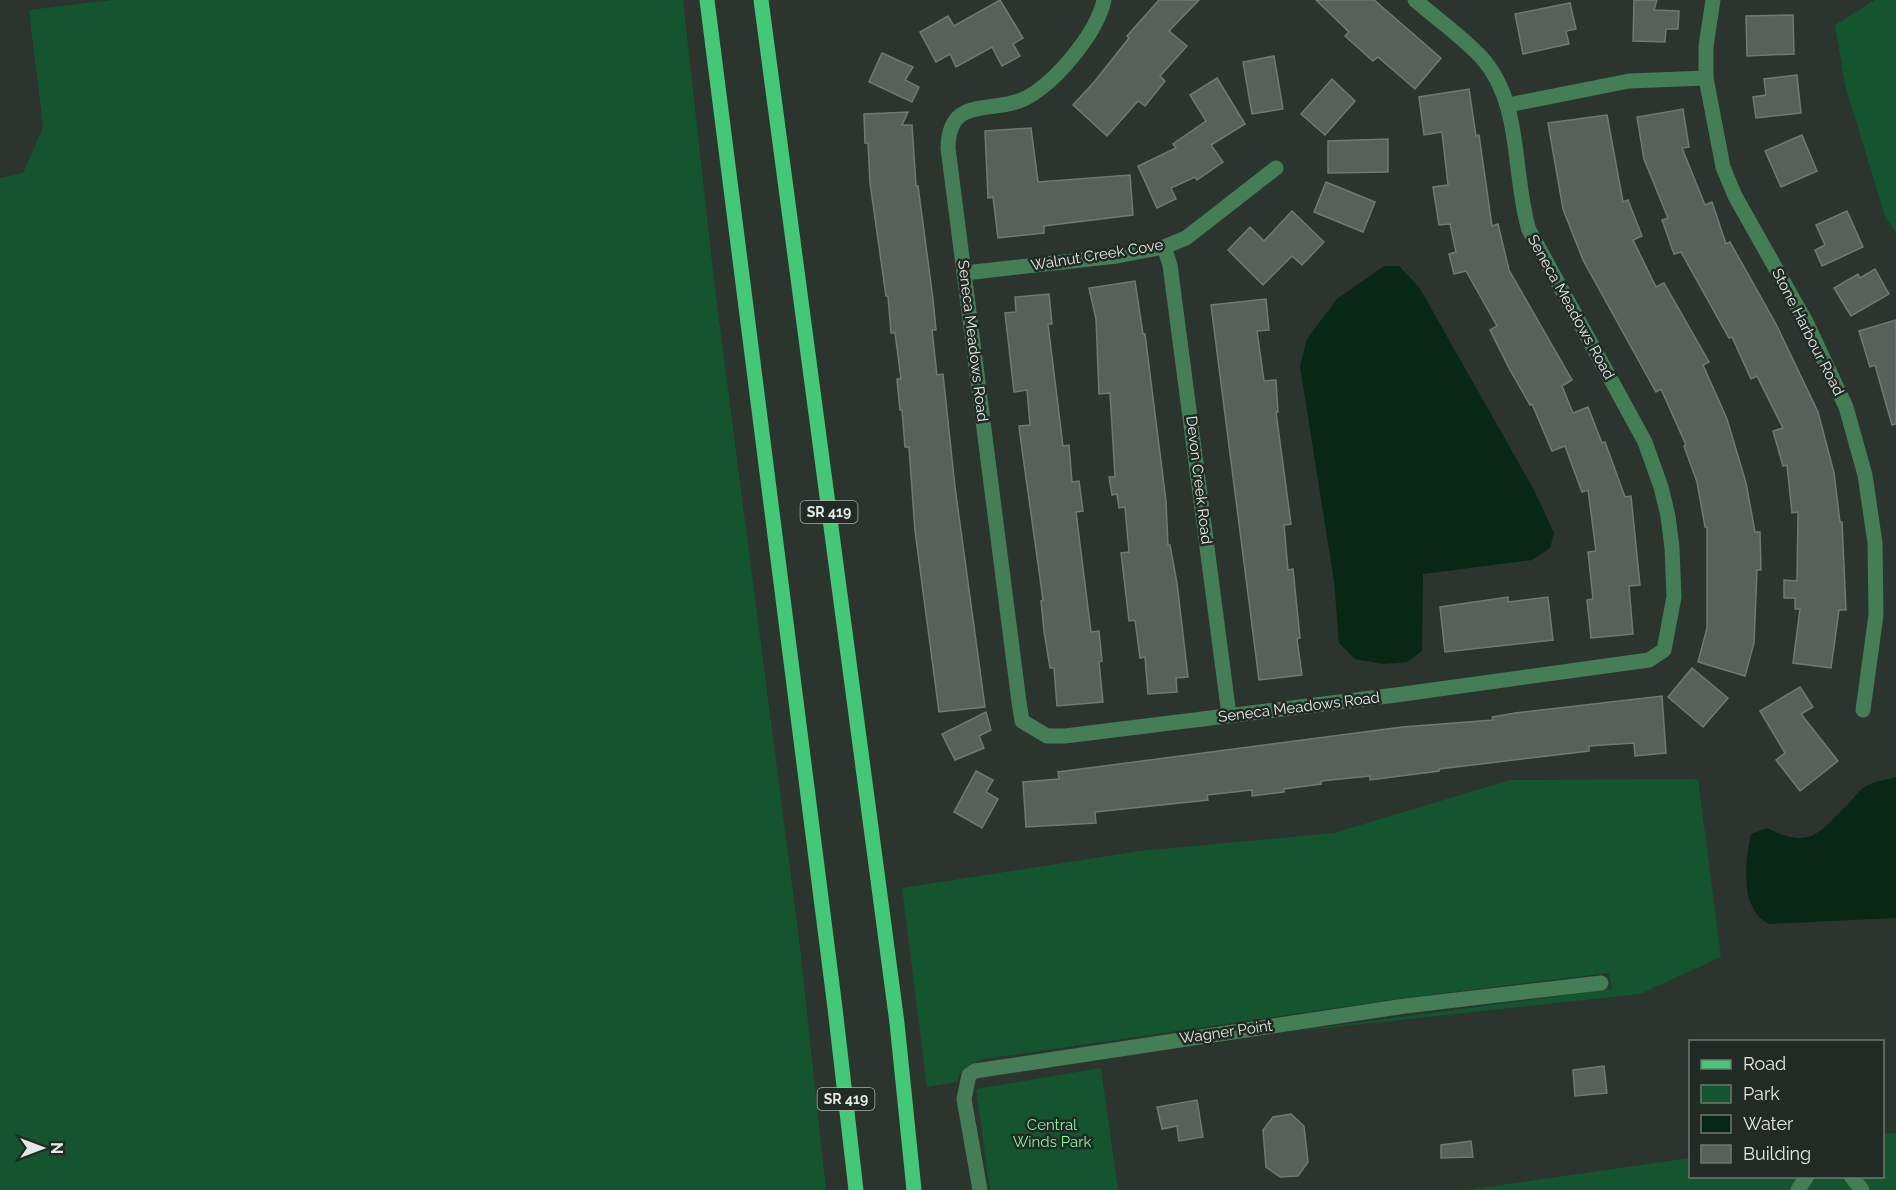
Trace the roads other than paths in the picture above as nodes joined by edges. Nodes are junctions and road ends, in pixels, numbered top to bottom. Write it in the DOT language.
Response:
graph roads {
  1 [pos="706,0"];
  2 [pos="761,0"];
  3 [pos="1104,0"];
  4 [pos="1415,0"];
  5 [pos="1713,0"];
  6 [pos="1706,78"];
  7 [pos="1508,105"];
  8 [pos="1276,168"];
  9 [pos="1164,247"];
  10 [pos="965,273"];
  11 [pos="1863,710"];
  12 [pos="1229,715"];
  13 [pos="1601,983"];
  14 [pos="1853,1178"];
  15 [pos="856,1190"];
  16 [pos="914,1190"];
  17 [pos="980,1190"];
  18 [pos="1862,1190"];
  1 -- 15 [label="main road, SR 419"];
  2 -- 16 [label="main road, SR 419"];
  3 -- 10 [label="street, Seneca Meadows Road"];
  4 -- 7 [label="street, Seneca Meadows Road"];
  5 -- 6 [label="street, Stone Harbour Road"];
  6 -- 7 [label="street"];
  6 -- 11 [label="street, Stone Harbour Road"];
  7 -- 12 [label="street, Seneca Meadows Road"];
  8 -- 9 [label="street, Walnut Creek Cove"];
  9 -- 10 [label="street, Walnut Creek Cove"];
  9 -- 12 [label="street, Devon Creek Road"];
  10 -- 12 [label="street, Seneca Meadows Road"];
  13 -- 17 [label="street, Wagner Point"];
  14 -- 18 [label="street"];
}
